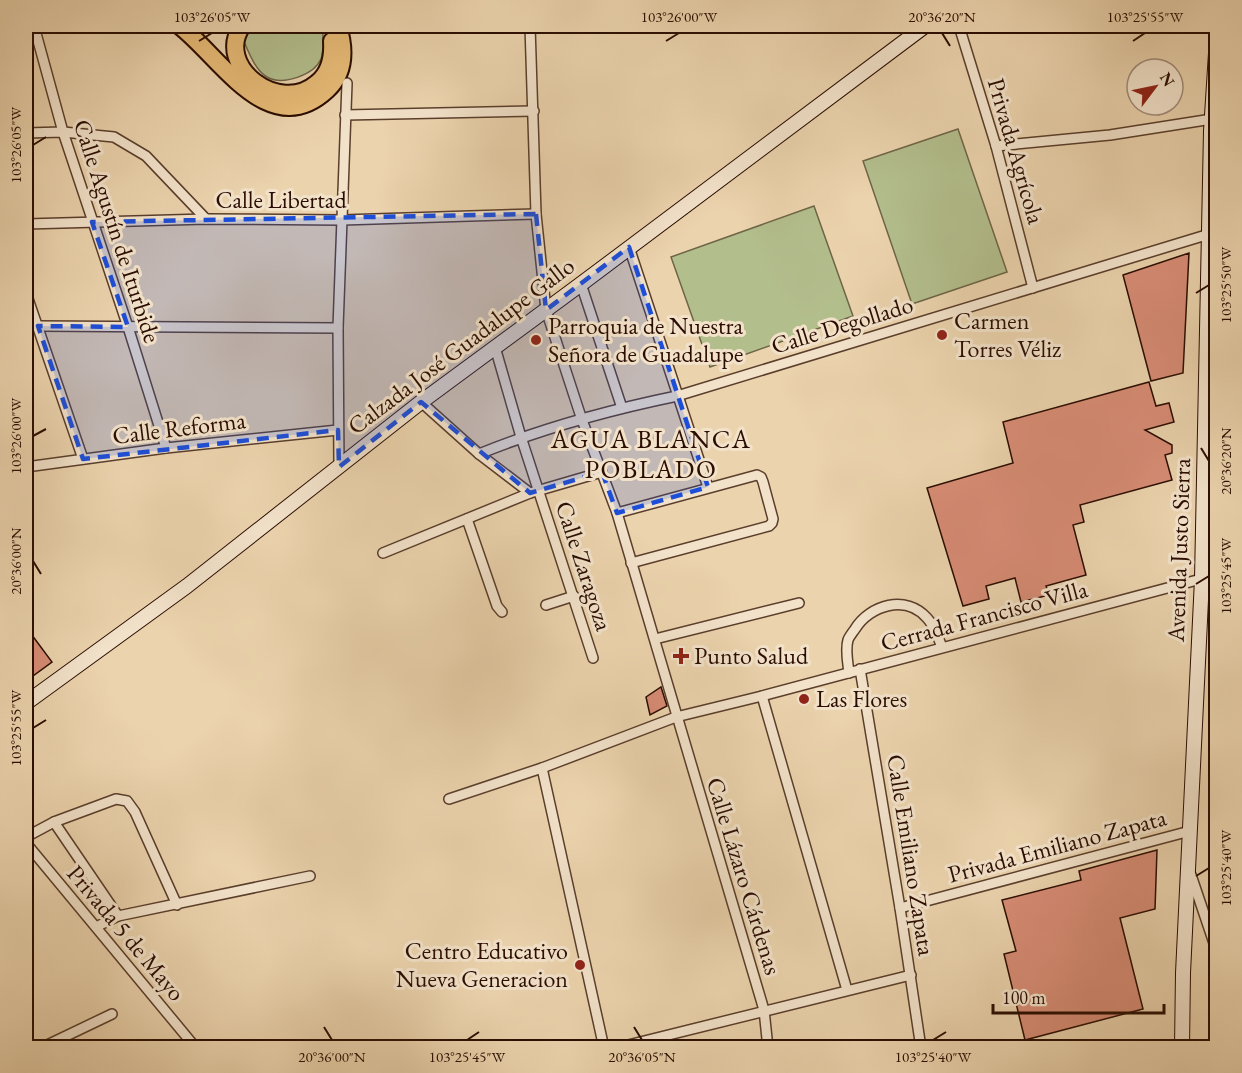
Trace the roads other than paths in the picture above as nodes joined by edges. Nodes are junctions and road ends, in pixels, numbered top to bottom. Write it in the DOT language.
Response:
graph roads {
  1 [pos="34,26"];
  2 [pos="180,26"];
  3 [pos="242,26"];
  4 [pos="530,26"];
  5 [pos="925,26"];
  6 [pos="959,26"];
  7 [pos="334,28"];
  8 [pos="1216,53"];
  9 [pos="347,83"];
  10 [pos="534,111"];
  11 [pos="345,115"];
  12 [pos="1213,127"];
  13 [pos="63,132"];
  14 [pos="26,133"];
  15 [pos="996,146"];
  16 [pos="536,214"];
  17 [pos="206,219"];
  18 [pos="342,220"];
  19 [pos="92,222"];
  20 [pos="26,224"];
  21 [pos="1213,233"];
  22 [pos="629,248"];
  23 [pos="581,284"];
  24 [pos="1033,288"];
  25 [pos="26,293"];
  26 [pos="546,310"];
  27 [pos="38,326"];
  28 [pos="128,327"];
  29 [pos="338,328"];
  30 [pos="495,347"];
  31 [pos="676,396"];
  32 [pos="421,402"];
  33 [pos="622,408"];
  34 [pos="582,420"];
  35 [pos="338,430"];
  36 [pos="521,437"];
  37 [pos="166,448"];
  38 [pos="479,454"];
  39 [pos="83,459"];
  40 [pos="339,466"];
  41 [pos="26,467"];
  42 [pos="602,472"];
  43 [pos="1210,482"];
  44 [pos="708,487"];
  45 [pos="534,492"];
  46 [pos="617,513"];
  47 [pos="467,519"];
  48 [pos="383,554"];
  49 [pos="631,563"];
  50 [pos="1216,575"];
  51 [pos="1202,579"];
  52 [pos="574,596"];
  53 [pos="799,603"];
  54 [pos="546,605"];
  55 [pos="502,612"];
  56 [pos="655,639"];
  57 [pos="942,647"];
  58 [pos="593,658"];
  59 [pos="860,669"];
  60 [pos="849,673"];
  61 [pos="762,696"];
  62 [pos="26,703"];
  63 [pos="676,717"];
  64 [pos="542,768"];
  65 [pos="449,800"];
  66 [pos="54,822"];
  67 [pos="1190,831"];
  68 [pos="26,837"];
  69 [pos="26,843"];
  70 [pos="1189,870"];
  71 [pos="310,876"];
  72 [pos="177,905"];
  73 [pos="900,908"];
  74 [pos="118,916"];
  75 [pos="96,927"];
  76 [pos="1216,949"];
  77 [pos="911,975"];
  78 [pos="847,990"];
  79 [pos="764,1010"];
  80 [pos="112,1014"];
  81 [pos="41,1047"];
  82 [pos="196,1047"];
  83 [pos="604,1047"];
  84 [pos="616,1047"];
  85 [pos="768,1047"];
  86 [pos="921,1047"];
  87 [pos="1182,1047"];
  1 -- 13 [label="street, Calle Agustín de Iturbide"];
  2 -- 7 [label="highway"];
  3 -- 7 [label="highway"];
  4 -- 10 [label="street, Calle Lázaro Cárdenas"];
  5 -- 22 [label="street, Calzada José Guadalupe Gallo"];
  6 -- 15 [label="street, Privada Agrícola"];
  8 -- 12 [label="street, Avenida Justo Sierra"];
  9 -- 11 [label="street"];
  10 -- 11 [label="street"];
  10 -- 16 [label="street, Calle Lázaro Cárdenas"];
  11 -- 18 [label="street"];
  12 -- 15 [label="street"];
  12 -- 21 [label="street, Avenida Justo Sierra"];
  13 -- 14 [label="street"];
  13 -- 17 [label="street"];
  13 -- 19 [label="street, Calle Agustín de Iturbide"];
  15 -- 24 [label="street, Privada Agrícola"];
  16 -- 18 [label="street, Calle Libertad"];
  16 -- 26 [label="street, Calle Lázaro Cárdenas"];
  17 -- 18 [label="street, Calle Libertad"];
  17 -- 19 [label="street, Calle Libertad"];
  18 -- 29 [label="street"];
  19 -- 20 [label="street, Calle Libertad"];
  19 -- 28 [label="street, Calle Agustín de Iturbide"];
  21 -- 24 [label="street, Calle Degollado"];
  21 -- 43 [label="street, Avenida Justo Sierra"];
  22 -- 23 [label="street, Calzada José Guadalupe Gallo"];
  22 -- 31 [label="street"];
  23 -- 26 [label="street, Calzada José Guadalupe Gallo"];
  23 -- 33 [label="street"];
  24 -- 31 [label="street, Calle Degollado"];
  25 -- 27 [label="street"];
  26 -- 30 [label="street, Calzada José Guadalupe Gallo"];
  26 -- 34 [label="street, Calle Lázaro Cárdenas"];
  27 -- 28 [label="street"];
  27 -- 39 [label="street"];
  28 -- 29 [label="street"];
  28 -- 37 [label="street, Calle Agustín de Iturbide"];
  29 -- 35 [label="street"];
  30 -- 32 [label="street, Calzada José Guadalupe Gallo"];
  30 -- 36 [label="street, Calle Zaragoza"];
  31 -- 33 [label="street, Calle Degollado"];
  31 -- 44 [label="street"];
  32 -- 38 [label="street"];
  32 -- 40 [label="street, Calzada José Guadalupe Gallo"];
  33 -- 34 [label="street, Calle Degollado"];
  34 -- 36 [label="street, Calle Degollado"];
  34 -- 42 [label="street, Calle Lázaro Cárdenas"];
  35 -- 37 [label="street, Calle Reforma"];
  35 -- 40 [label="street"];
  36 -- 38 [label="street, Calle Degollado"];
  36 -- 45 [label="street, Calle Zaragoza"];
  37 -- 39 [label="street, Calle Reforma"];
  38 -- 45 [label="street"];
  39 -- 41 [label="street, Calle Reforma"];
  40 -- 62 [label="street, Calzada José Guadalupe Gallo"];
  42 -- 45 [label="street"];
  42 -- 46 [label="street, Calle Lázaro Cárdenas"];
  43 -- 51 [label="street, Avenida Justo Sierra"];
  44 -- 46 [label="street"];
  44 -- 49 [label="street"];
  45 -- 47 [label="street"];
  45 -- 52 [label="street, Calle Zaragoza"];
  46 -- 49 [label="street, Calle Lázaro Cárdenas"];
  47 -- 48 [label="street"];
  47 -- 55 [label="street"];
  49 -- 56 [label="street, Calle Lázaro Cárdenas"];
  50 -- 51 [label="street, Cerrada Francisco Villa"];
  51 -- 57 [label="street, Cerrada Francisco Villa"];
  51 -- 67 [label="street, Avenida Justo Sierra"];
  52 -- 54 [label="street"];
  52 -- 58 [label="street, Calle Zaragoza"];
  53 -- 56 [label="street"];
  56 -- 63 [label="street, Calle Lázaro Cárdenas"];
  57 -- 59 [label="street, Cerrada Francisco Villa"];
  57 -- 60 [label="street"];
  59 -- 60 [label="street, Cerrada Francisco Villa"];
  59 -- 73 [label="street, Calle Emiliano Zapata"];
  60 -- 61 [label="street, Cerrada Francisco Villa"];
  61 -- 63 [label="street, Cerrada Francisco Villa"];
  61 -- 78 [label="street"];
  63 -- 64 [label="street, Cerrada Francisco Villa"];
  63 -- 79 [label="street, Calle Lázaro Cárdenas"];
  64 -- 65 [label="street, Cerrada Francisco Villa"];
  64 -- 83 [label="street"];
  66 -- 68 [label="street"];
  66 -- 72 [label="street"];
  66 -- 74 [label="street"];
  67 -- 70 [label="street, Avenida Justo Sierra"];
  67 -- 73 [label="street, Privada Emiliano Zapata"];
  69 -- 75 [label="street, Privada 5 de Mayo"];
  70 -- 76 [label="street"];
  70 -- 87 [label="street, Avenida Justo Sierra"];
  71 -- 72 [label="street"];
  72 -- 74 [label="street"];
  73 -- 77 [label="street, Calle Emiliano Zapata"];
  74 -- 75 [label="street"];
  75 -- 82 [label="street, Privada 5 de Mayo"];
  77 -- 78 [label="street"];
  77 -- 86 [label="street, Calle Emiliano Zapata"];
  78 -- 79 [label="street"];
  79 -- 84 [label="street"];
  79 -- 85 [label="street, Calle Lázaro Cárdenas"];
  80 -- 81 [label="street"];
}
